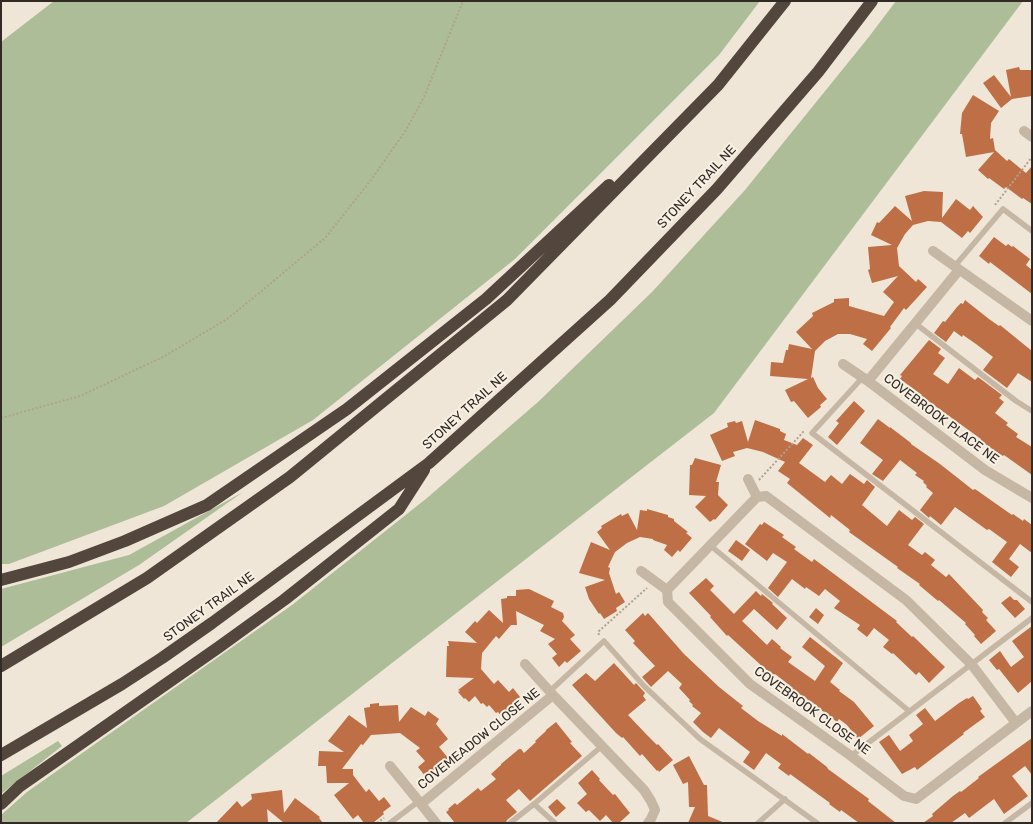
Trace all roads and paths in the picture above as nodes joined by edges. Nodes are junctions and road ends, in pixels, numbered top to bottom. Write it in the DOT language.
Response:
graph roads {
  1 [pos="463,1"];
  2 [pos="785,1"];
  3 [pos="872,1"];
  4 [pos="718,85"];
  5 [pos="1032,231"];
  6 [pos="933,251"];
  7 [pos="957,268"];
  8 [pos="1032,321"];
  9 [pos="916,324"];
  10 [pos="843,364"];
  11 [pos="866,379"];
  12 [pos="1032,411"];
  13 [pos="1,418"];
  14 [pos="429,463"];
  15 [pos="748,479"];
  16 [pos="757,497"];
  17 [pos="1032,498"];
  18 [pos="711,546"];
  19 [pos="641,571"];
  20 [pos="1,580"];
  21 [pos="667,590"];
  22 [pos="1032,602"];
  23 [pos="1032,618"];
  24 [pos="525,664"];
  25 [pos="972,665"];
  26 [pos="1,666"];
  27 [pos="122,684"];
  28 [pos="551,693"];
  29 [pos="909,711"];
  30 [pos="1032,711"];
  31 [pos="1016,723"];
  32 [pos="602,746"];
  33 [pos="1,755"];
  34 [pos="851,756"];
  35 [pos="1,764"];
  36 [pos="390,766"];
  37 [pos="785,799"];
  38 [pos="420,802"];
  39 [pos="1032,803"];
  40 [pos="1,804"];
  41 [pos="534,804"];
  42 [pos="390,823"];
  43 [pos="436,823"];
  44 [pos="510,823"];
  45 [pos="555,823"];
  46 [pos="648,823"];
  47 [pos="758,823"];
  48 [pos="817,823"];
  49 [pos="1005,823"];
  1 -- 13 [label="path"];
  2 -- 4 [label="highway"];
  3 -- 14 [label="highway, STONEY TRAIL NE"];
  4 -- 20 [label="highway"];
  4 -- 26 [label="highway"];
  5 -- 7 [label="lane"];
  6 -- 7 [label="street"];
  7 -- 8 [label="street"];
  7 -- 9 [label="street, COVEBROOK PLACE NE"];
  9 -- 11 [label="street, COVEBROOK PLACE NE"];
  9 -- 12 [label="lane"];
  10 -- 11 [label="street"];
  11 -- 17 [label="street, COVEBROOK PLACE NE"];
  11 -- 22 [label="lane"];
  14 -- 27 [label="highway, STONEY TRAIL NE"];
  14 -- 40 [label="highway"];
  15 -- 16 [label="street"];
  16 -- 18 [label="street"];
  16 -- 25 [label="street"];
  18 -- 21 [label="street"];
  18 -- 29 [label="lane"];
  19 -- 21 [label="street"];
  21 -- 34 [label="street, COVEBROOK CLOSE NE"];
  23 -- 25 [label="lane"];
  24 -- 28 [label="street"];
  25 -- 29 [label="lane"];
  25 -- 31 [label="street"];
  27 -- 33 [label="highway, STONEY TRAIL NE"];
  27 -- 35 [label="highway"];
  28 -- 32 [label="street, COVEMEADOW CLOSE NE"];
  28 -- 37 [label="lane"];
  28 -- 38 [label="street, COVEMEADOW CLOSE NE"];
  29 -- 34 [label="lane"];
  30 -- 31 [label="street, COVEBROOK CLOSE NE"];
  31 -- 34 [label="street, COVEBROOK CLOSE NE"];
  32 -- 41 [label="lane"];
  32 -- 46 [label="street, COVEMEADOW CLOSE NE"];
  36 -- 38 [label="street"];
  37 -- 47 [label="lane"];
  37 -- 48 [label="lane"];
  38 -- 42 [label="lane"];
  38 -- 43 [label="street, COVEMEADOW CLOSE NE"];
  39 -- 49 [label="lane"];
  41 -- 44 [label="lane"];
  41 -- 45 [label="lane"];
}
